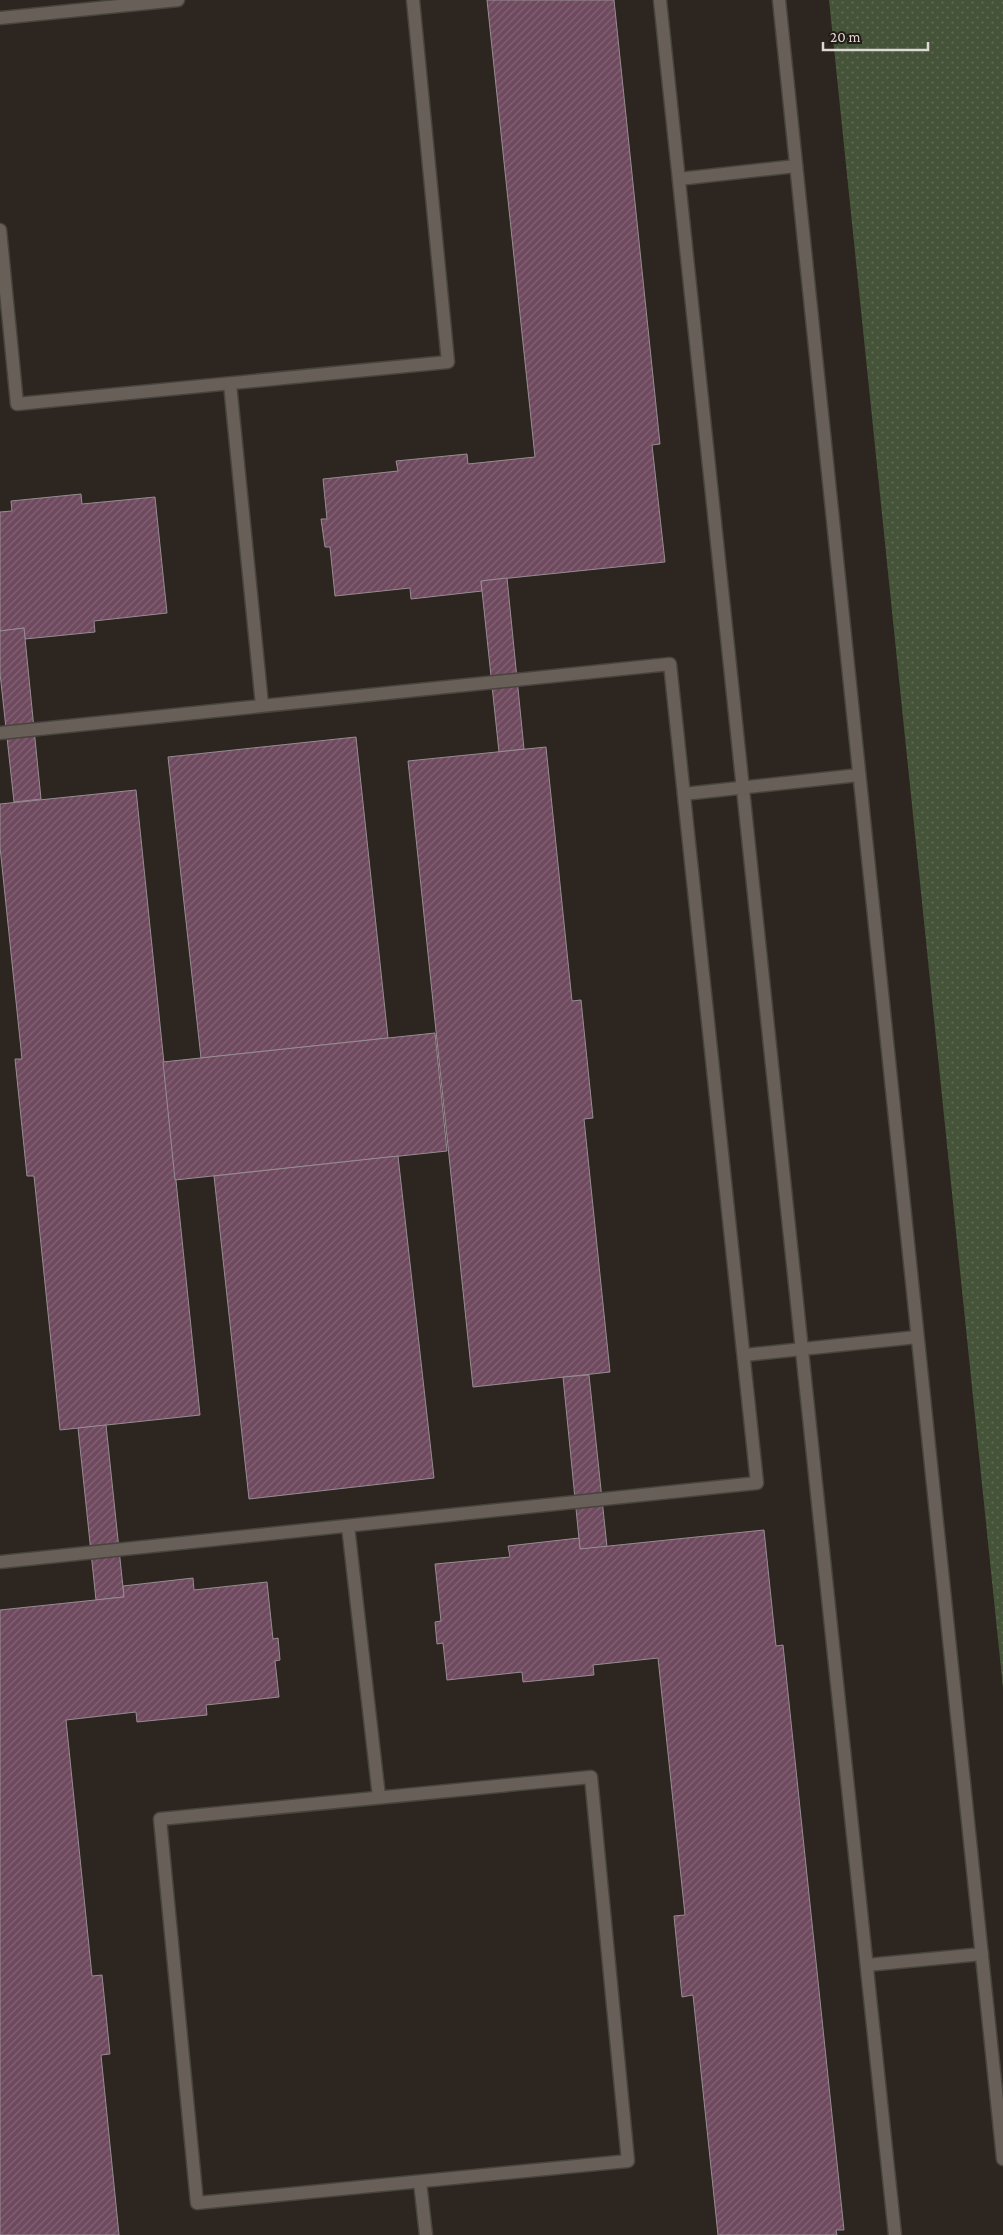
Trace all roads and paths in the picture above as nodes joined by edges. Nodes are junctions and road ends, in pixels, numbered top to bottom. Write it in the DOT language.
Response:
graph roads {
  1 [pos="178,0"];
  2 [pos="413,0"];
  3 [pos="660,0"];
  4 [pos="779,0"];
  5 [pos="0,18"];
  6 [pos="796,166"];
  7 [pos="679,178"];
  8 [pos="0,230"];
  9 [pos="230,384"];
  10 [pos="262,705"];
  11 [pos="0,733"];
  12 [pos="860,775"];
  13 [pos="743,788"];
  14 [pos="684,794"];
  15 [pos="918,1337"];
  16 [pos="802,1349"];
  17 [pos="745,1355"];
  18 [pos="348,1526"];
  19 [pos="0,1562"];
  20 [pos="378,1797"];
  21 [pos="982,1954"];
  22 [pos="867,1965"];
  23 [pos="1003,2159"];
  24 [pos="420,2182"];
  25 [pos="426,2235"];
  26 [pos="895,2235"];
  1 -- 5 [label="lane"];
  2 -- 9 [label="lane"];
  3 -- 7 [label="lane"];
  4 -- 6 [label="lane"];
  6 -- 7 [label="lane"];
  6 -- 12 [label="lane"];
  7 -- 13 [label="lane"];
  8 -- 9 [label="lane"];
  9 -- 10 [label="lane"];
  10 -- 11 [label="lane"];
  10 -- 14 [label="lane"];
  12 -- 13 [label="lane"];
  12 -- 15 [label="lane"];
  13 -- 14 [label="lane"];
  13 -- 16 [label="lane"];
  14 -- 17 [label="lane"];
  15 -- 16 [label="lane"];
  15 -- 21 [label="lane"];
  16 -- 17 [label="lane"];
  16 -- 22 [label="lane"];
  17 -- 18 [label="lane"];
  18 -- 19 [label="lane"];
  18 -- 20 [label="lane"];
  20 -- 24 [label="lane"];
  20 -- 24 [label="lane"];
  21 -- 22 [label="lane"];
  21 -- 23 [label="lane"];
  22 -- 26 [label="lane"];
  24 -- 25 [label="lane"];
}
